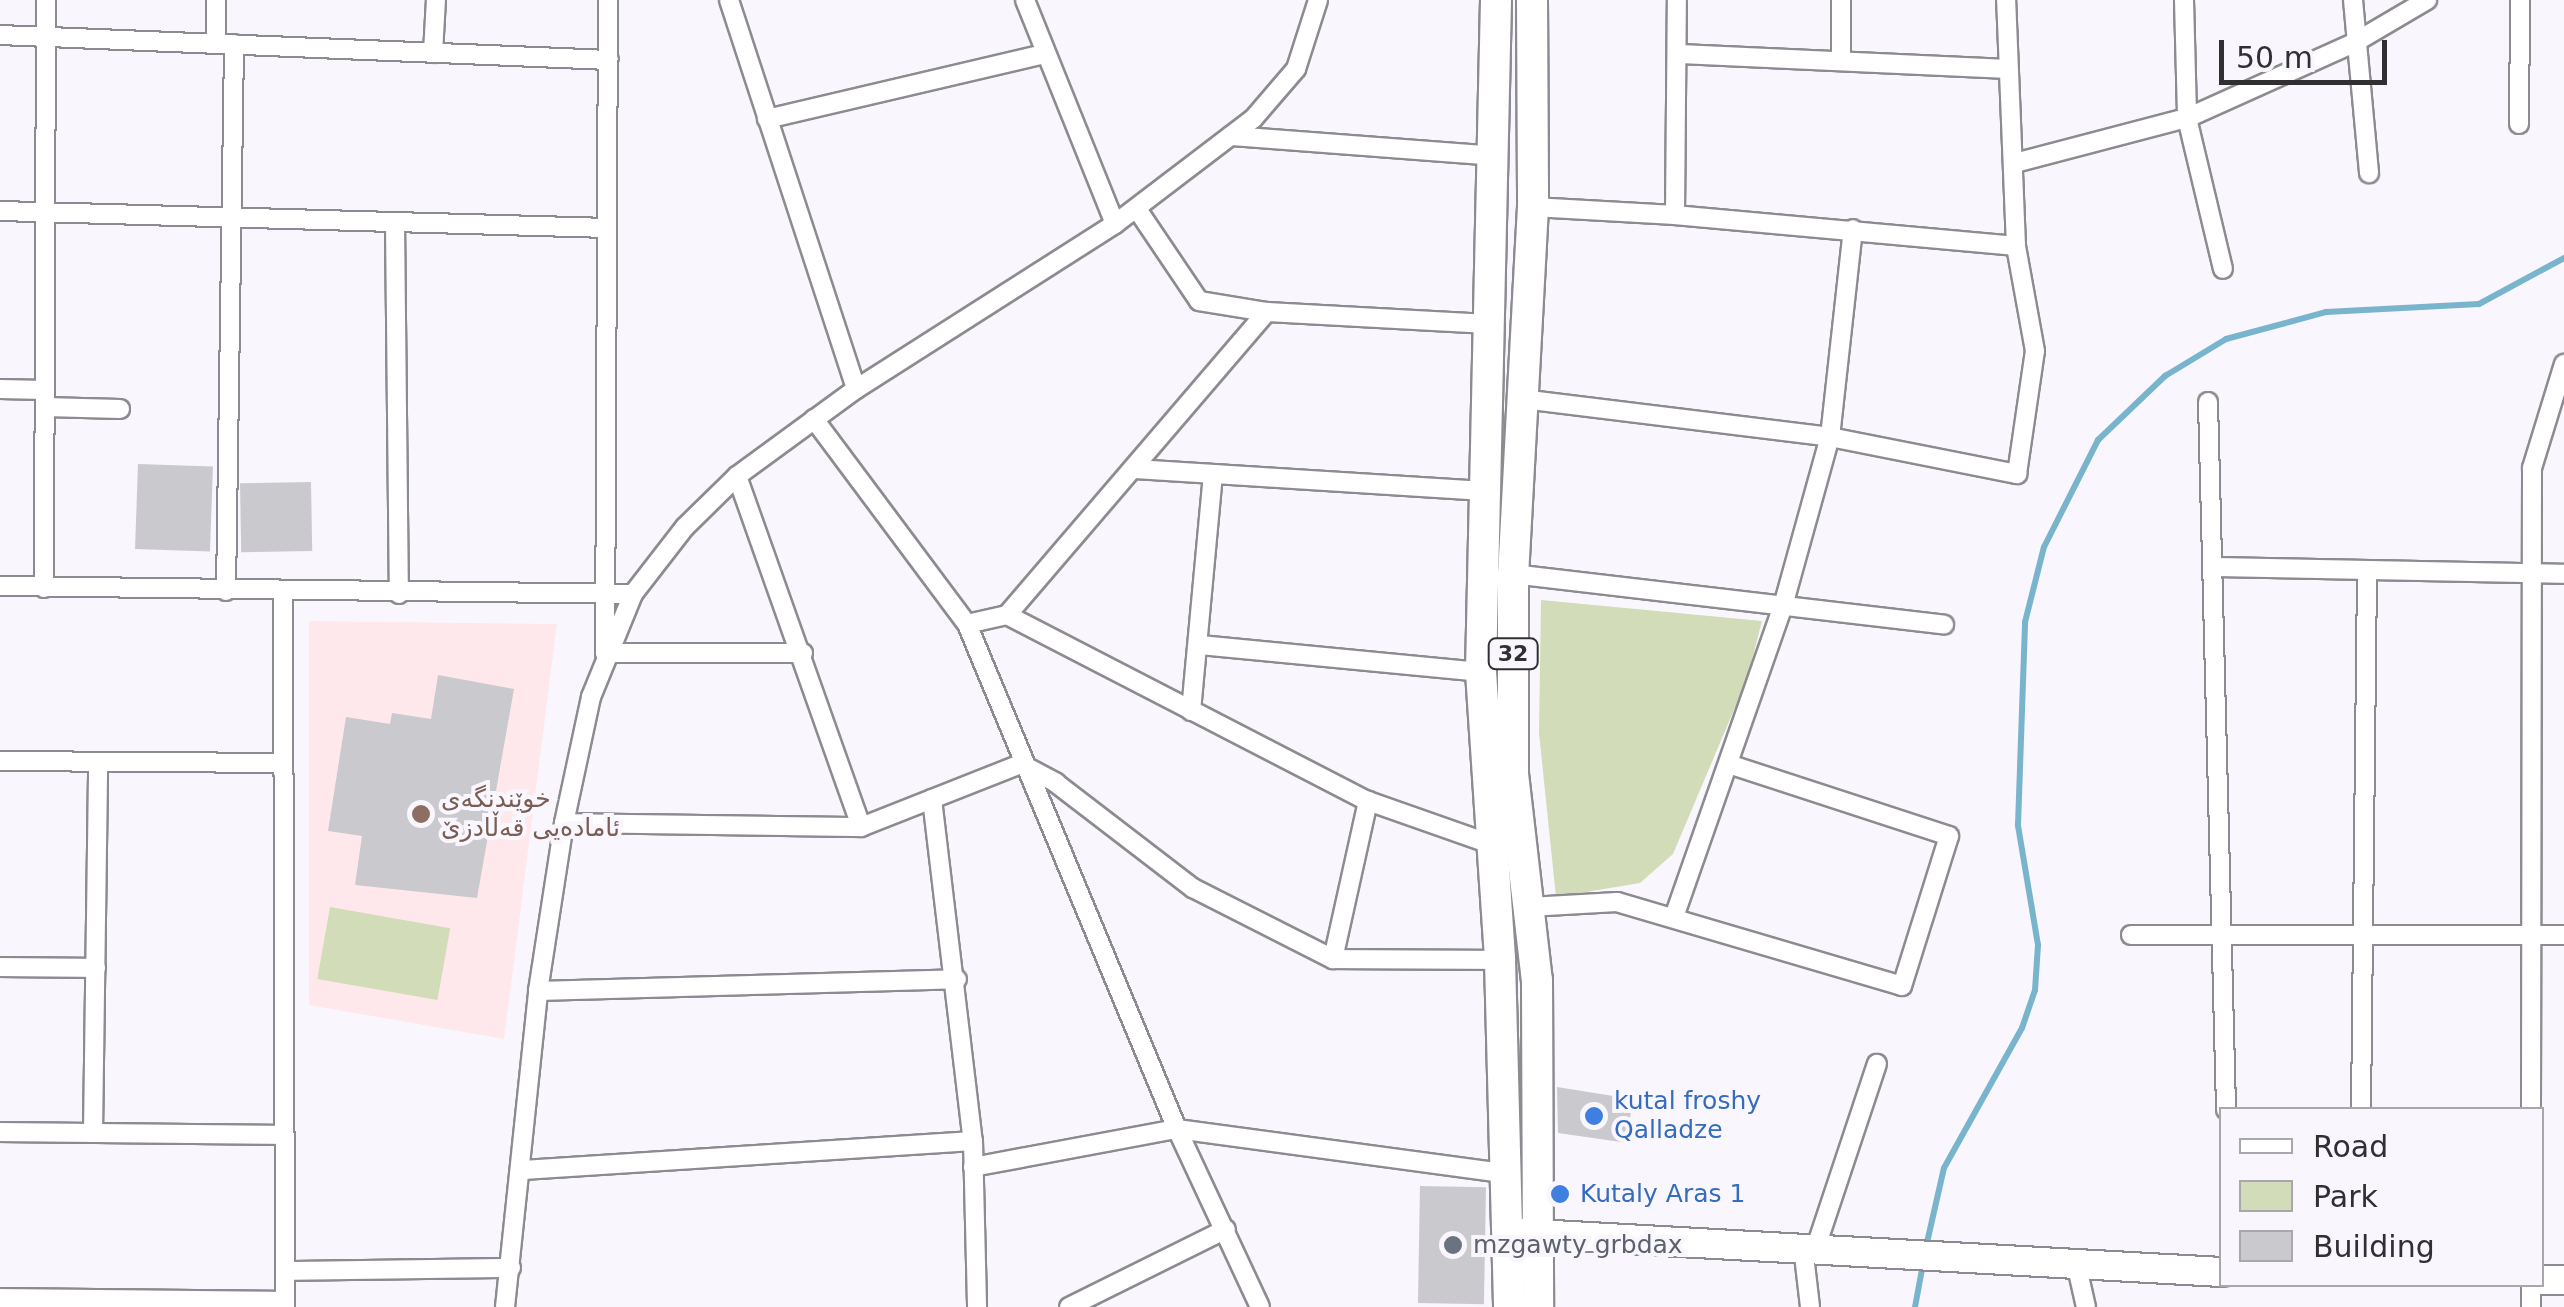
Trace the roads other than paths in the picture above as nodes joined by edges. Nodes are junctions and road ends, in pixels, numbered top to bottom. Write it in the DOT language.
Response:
graph roads {
  1 [pos="46,0"];
  2 [pos="216,0"];
  3 [pos="436,0"];
  4 [pos="608,0"];
  5 [pos="728,0"];
  6 [pos="1025,0"];
  7 [pos="1318,0"];
  8 [pos="1496,0"];
  9 [pos="1532,0"];
  10 [pos="1677,0"];
  11 [pos="1841,0"];
  12 [pos="2006,0"];
  13 [pos="2184,0"];
  14 [pos="2353,0"];
  15 [pos="2427,0"];
  16 [pos="2520,0"];
  17 [pos="45,35"];
  18 [pos="0,36"];
  19 [pos="225,43"];
  20 [pos="2354,43"];
  21 [pos="432,53"];
  22 [pos="1045,54"];
  23 [pos="1678,54"];
  24 [pos="1842,59"];
  25 [pos="608,60"];
  26 [pos="2005,69"];
  27 [pos="2186,118"];
  28 [pos="768,119"];
  29 [pos="2520,124"];
  30 [pos="1232,136"];
  31 [pos="1497,156"];
  32 [pos="2014,164"];
  33 [pos="2369,173"];
  34 [pos="1533,207"];
  35 [pos="1137,208"];
  36 [pos="0,211"];
  37 [pos="44,211"];
  38 [pos="1675,216"];
  39 [pos="232,217"];
  40 [pos="395,222"];
  41 [pos="1115,224"];
  42 [pos="607,228"];
  43 [pos="1853,228"];
  44 [pos="2016,246"];
  45 [pos="2223,269"];
  46 [pos="1267,312"];
  47 [pos="1490,324"];
  48 [pos="2564,364"];
  49 [pos="0,389"];
  50 [pos="856,390"];
  51 [pos="45,398"];
  52 [pos="1522,400"];
  53 [pos="2208,402"];
  54 [pos="120,409"];
  55 [pos="814,419"];
  56 [pos="1830,437"];
  57 [pos="1136,469"];
  58 [pos="1212,474"];
  59 [pos="737,476"];
  60 [pos="1483,491"];
  61 [pos="2213,568"];
  62 [pos="2367,571"];
  63 [pos="2532,573"];
  64 [pos="1514,574"];
  65 [pos="2564,574"];
  66 [pos="0,586"];
  67 [pos="44,588"];
  68 [pos="226,591"];
  69 [pos="283,592"];
  70 [pos="399,594"];
  71 [pos="606,594"];
  72 [pos="633,594"];
  73 [pos="1783,606"];
  74 [pos="1007,615"];
  75 [pos="967,624"];
  76 [pos="1944,625"];
  77 [pos="1200,645"];
  78 [pos="606,653"];
  79 [pos="803,654"];
  80 [pos="1480,672"];
  81 [pos="1191,711"];
  82 [pos="0,761"];
  83 [pos="98,762"];
  84 [pos="281,763"];
  85 [pos="1021,764"];
  86 [pos="1728,764"];
  87 [pos="932,798"];
  88 [pos="1368,802"];
  89 [pos="564,823"];
  90 [pos="861,827"];
  91 [pos="1490,844"];
  92 [pos="1529,907"];
  93 [pos="1674,917"];
  94 [pos="2131,934"];
  95 [pos="2222,934"];
  96 [pos="2360,934"];
  97 [pos="2531,935"];
  98 [pos="2564,935"];
  99 [pos="1333,959"];
  100 [pos="1500,960"];
  101 [pos="0,967"];
  102 [pos="96,968"];
  103 [pos="956,979"];
  104 [pos="538,992"];
  105 [pos="1877,1064"];
  106 [pos="2226,1107"];
  107 [pos="2361,1107"];
  108 [pos="2531,1107"];
  109 [pos="1177,1129"];
  110 [pos="0,1132"];
  111 [pos="93,1133"];
  112 [pos="281,1135"];
  113 [pos="973,1141"];
  114 [pos="973,1167"];
  115 [pos="523,1170"];
  116 [pos="1508,1174"];
  117 [pos="1226,1229"];
  118 [pos="1526,1234"];
  119 [pos="1810,1247"];
  120 [pos="2076,1263"];
  121 [pos="511,1268"];
  122 [pos="284,1270"];
  123 [pos="2219,1272"];
  124 [pos="0,1298"];
  125 [pos="110,1303"];
  126 [pos="285,1304"];
  127 [pos="505,1307"];
  128 [pos="977,1307"];
  129 [pos="1068,1307"];
  130 [pos="1260,1307"];
  131 [pos="1509,1307"];
  132 [pos="1538,1307"];
  133 [pos="1810,1307"];
  134 [pos="2086,1307"];
  1 -- 17 [label="street"];
  2 -- 19 [label="street"];
  3 -- 21 [label="street"];
  4 -- 25 [label="street"];
  5 -- 28 [label="street"];
  6 -- 22 [label="street"];
  7 -- 30 [label="street"];
  8 -- 31 [label="main road, 32"];
  9 -- 34 [label="main road, 32"];
  10 -- 23 [label="street"];
  11 -- 24 [label="street"];
  12 -- 26 [label="street"];
  13 -- 27 [label="street"];
  14 -- 20 [label="street"];
  15 -- 20 [label="street"];
  16 -- 29 [label="street"];
  17 -- 18 [label="street"];
  17 -- 19 [label="street"];
  17 -- 37 [label="street"];
  19 -- 21 [label="street"];
  19 -- 39 [label="street"];
  20 -- 27 [label="street"];
  20 -- 33 [label="street"];
  21 -- 25 [label="street"];
  22 -- 28 [label="street"];
  22 -- 41 [label="street"];
  23 -- 24 [label="street"];
  23 -- 38 [label="street"];
  24 -- 26 [label="street"];
  25 -- 42 [label="street"];
  26 -- 32 [label="street"];
  27 -- 32 [label="street"];
  27 -- 45 [label="street"];
  28 -- 50 [label="street"];
  30 -- 31 [label="street"];
  30 -- 35 [label="street"];
  31 -- 47 [label="main road, 32"];
  32 -- 44 [label="street"];
  34 -- 38 [label="street"];
  34 -- 52 [label="main road, 32"];
  35 -- 41 [label="street"];
  35 -- 46 [label="street"];
  36 -- 37 [label="street"];
  37 -- 39 [label="street"];
  37 -- 51 [label="street"];
  38 -- 43 [label="street"];
  39 -- 40 [label="street"];
  39 -- 68 [label="street"];
  40 -- 42 [label="street"];
  40 -- 70 [label="street"];
  41 -- 50 [label="street"];
  42 -- 71 [label="street"];
  43 -- 44 [label="street"];
  43 -- 56 [label="street"];
  44 -- 56 [label="street"];
  46 -- 47 [label="street"];
  46 -- 57 [label="street"];
  47 -- 60 [label="main road, 32"];
  48 -- 63 [label="street"];
  49 -- 51 [label="street"];
  50 -- 55 [label="street"];
  51 -- 54 [label="street"];
  51 -- 67 [label="street"];
  52 -- 56 [label="street"];
  52 -- 64 [label="main road, 32"];
  53 -- 61 [label="street"];
  55 -- 59 [label="street"];
  55 -- 75 [label="street"];
  56 -- 73 [label="street"];
  57 -- 58 [label="street"];
  57 -- 74 [label="street"];
  58 -- 60 [label="street"];
  58 -- 77 [label="street"];
  59 -- 72 [label="street"];
  59 -- 79 [label="street"];
  60 -- 80 [label="main road, 32"];
  61 -- 62 [label="street"];
  61 -- 95 [label="street"];
  62 -- 63 [label="street"];
  62 -- 96 [label="street"];
  63 -- 65 [label="street"];
  63 -- 97 [label="street"];
  64 -- 73 [label="street"];
  64 -- 92 [label="main road, 32"];
  66 -- 67 [label="street"];
  67 -- 68 [label="street"];
  68 -- 69 [label="street"];
  69 -- 70 [label="street"];
  69 -- 84 [label="street"];
  70 -- 71 [label="street"];
  71 -- 72 [label="street"];
  71 -- 78 [label="street"];
  72 -- 78 [label="street"];
  73 -- 76 [label="street"];
  73 -- 86 [label="street"];
  74 -- 75 [label="street"];
  74 -- 81 [label="street"];
  75 -- 85 [label="street"];
  77 -- 80 [label="street"];
  77 -- 81 [label="street"];
  78 -- 79 [label="street"];
  78 -- 89 [label="street"];
  79 -- 90 [label="street"];
  80 -- 91 [label="main road, 32"];
  81 -- 88 [label="street"];
  82 -- 83 [label="street"];
  83 -- 84 [label="street"];
  83 -- 102 [label="street"];
  84 -- 112 [label="street"];
  85 -- 87 [label="street"];
  85 -- 99 [label="street"];
  85 -- 109 [label="street"];
  86 -- 93 [label="street"];
  86 -- 93 [label="street"];
  87 -- 90 [label="street"];
  87 -- 103 [label="street"];
  88 -- 91 [label="street"];
  88 -- 99 [label="street"];
  89 -- 90 [label="street"];
  89 -- 104 [label="street"];
  91 -- 100 [label="main road, 32"];
  92 -- 93 [label="street"];
  92 -- 118 [label="main road, 32"];
  94 -- 95 [label="street"];
  95 -- 96 [label="street"];
  95 -- 106 [label="street"];
  96 -- 97 [label="street"];
  96 -- 107 [label="street"];
  97 -- 98 [label="street"];
  97 -- 108 [label="street"];
  99 -- 100 [label="street"];
  100 -- 116 [label="main road, 32"];
  101 -- 102 [label="street"];
  102 -- 111 [label="street"];
  103 -- 104 [label="street"];
  103 -- 113 [label="street"];
  104 -- 115 [label="street"];
  105 -- 119 [label="street"];
  109 -- 114 [label="street"];
  109 -- 116 [label="street"];
  109 -- 117 [label="street"];
  110 -- 111 [label="street"];
  111 -- 112 [label="street"];
  112 -- 122 [label="street"];
  113 -- 114 [label="street"];
  113 -- 115 [label="street"];
  114 -- 128 [label="street"];
  115 -- 121 [label="street"];
  116 -- 118 [label="main road, 32"];
  117 -- 129 [label="street"];
  117 -- 130 [label="street"];
  118 -- 119 [label="street"];
  118 -- 131 [label="main road, 32"];
  118 -- 132 [label="main road, 32"];
  119 -- 120 [label="street"];
  119 -- 133 [label="street"];
  120 -- 123 [label="street"];
  120 -- 134 [label="street"];
  121 -- 122 [label="street"];
  121 -- 127 [label="street"];
  122 -- 126 [label="street"];
  124 -- 125 [label="street"];
  125 -- 126 [label="street"];
}
